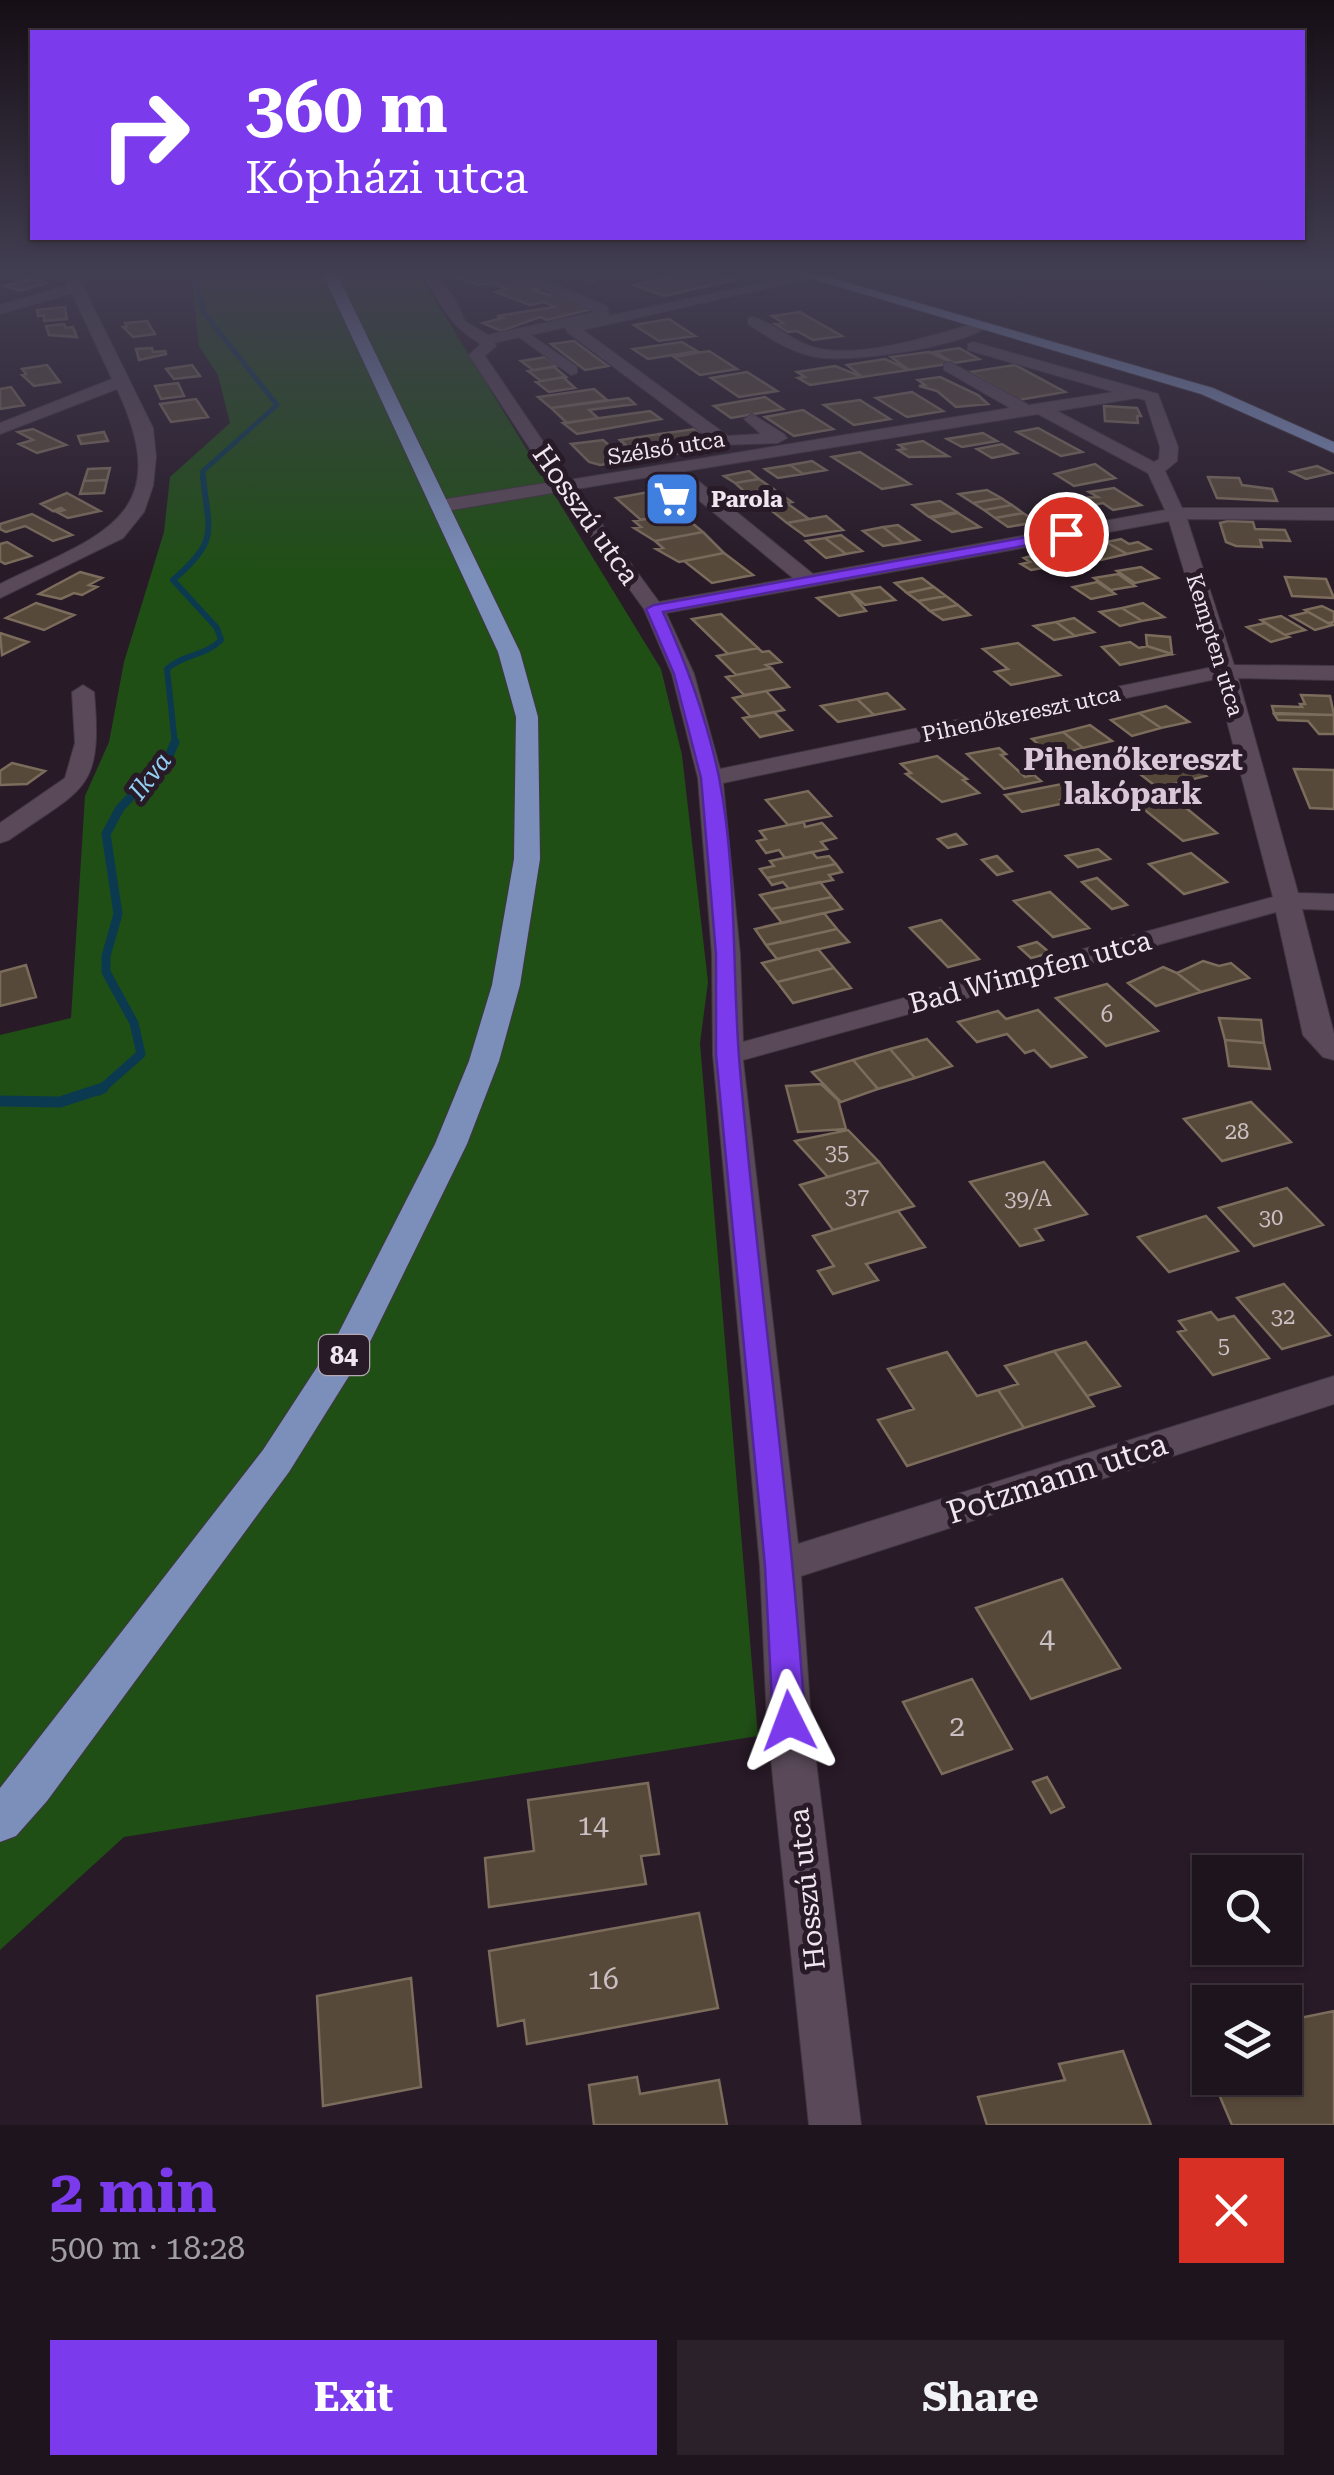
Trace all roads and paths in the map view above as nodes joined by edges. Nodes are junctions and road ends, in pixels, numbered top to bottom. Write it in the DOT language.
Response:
graph roads {
  1 [pos="114,371"];
  2 [pos="375,371"];
  3 [pos="488,371"];
  4 [pos="629,371"];
  5 [pos="958,371"];
  6 [pos="1059,371"];
  7 [pos="1136,371"];
  8 [pos="119,382"];
  9 [pos="1136,393"];
  10 [pos="1032,409"];
  11 [pos="752,418"];
  12 [pos="0,429"];
  13 [pos="1334,448"];
  14 [pos="673,470"];
  15 [pos="1155,470"];
  16 [pos="564,486"];
  17 [pos="440,506"];
  18 [pos="1176,514"];
  19 [pos="1334,514"];
  20 [pos="811,582"];
  21 [pos="0,592"];
  22 [pos="654,609"];
  23 [pos="1224,671"];
  24 [pos="1334,674"];
  25 [pos="83,692"];
  26 [pos="710,778"];
  27 [pos="0,834"];
  28 [pos="1287,902"];
  29 [pos="1334,902"];
  30 [pos="1334,1051"];
  31 [pos="728,1054"];
  32 [pos="1334,1390"];
  33 [pos="780,1566"];
  34 [pos="0,1821"];
  35 [pos="835,2125"];
  1 -- 8 [label="street"];
  2 -- 17 [label="main road, 84"];
  3 -- 16 [label="street, Hosszú utca"];
  4 -- 11 [label="street, Szélső utca"];
  5 -- 10 [label="street"];
  6 -- 9 [label="street"];
  7 -- 13 [label="main road"];
  8 -- 12 [label="street"];
  8 -- 21 [label="street"];
  9 -- 10 [label="street, Szélső utca"];
  9 -- 15 [label="street"];
  10 -- 14 [label="street, Szélső utca"];
  10 -- 15 [label="street"];
  14 -- 16 [label="street, Szélső utca"];
  14 -- 20 [label="street"];
  15 -- 18 [label="street, Kempten utca"];
  16 -- 17 [label="street, Szélső utca"];
  16 -- 22 [label="street, Hosszú utca"];
  17 -- 34 [label="main road, 84"];
  18 -- 19 [label="street"];
  18 -- 20 [label="street"];
  18 -- 23 [label="street, Kempten utca"];
  20 -- 22 [label="street"];
  22 -- 26 [label="street, Hosszú utca"];
  23 -- 24 [label="street, Pihenőkereszt utca"];
  23 -- 26 [label="street, Pihenőkereszt utca"];
  23 -- 28 [label="street, Kempten utca"];
  25 -- 27 [label="street"];
  26 -- 31 [label="street, Hosszú utca"];
  28 -- 29 [label="street, Bad Wimpfen utca"];
  28 -- 30 [label="street, Kempten utca"];
  28 -- 31 [label="street, Bad Wimpfen utca"];
  31 -- 33 [label="street, Hosszú utca"];
  32 -- 33 [label="street, Potzmann utca"];
  33 -- 35 [label="street, Hosszú utca"];
}
